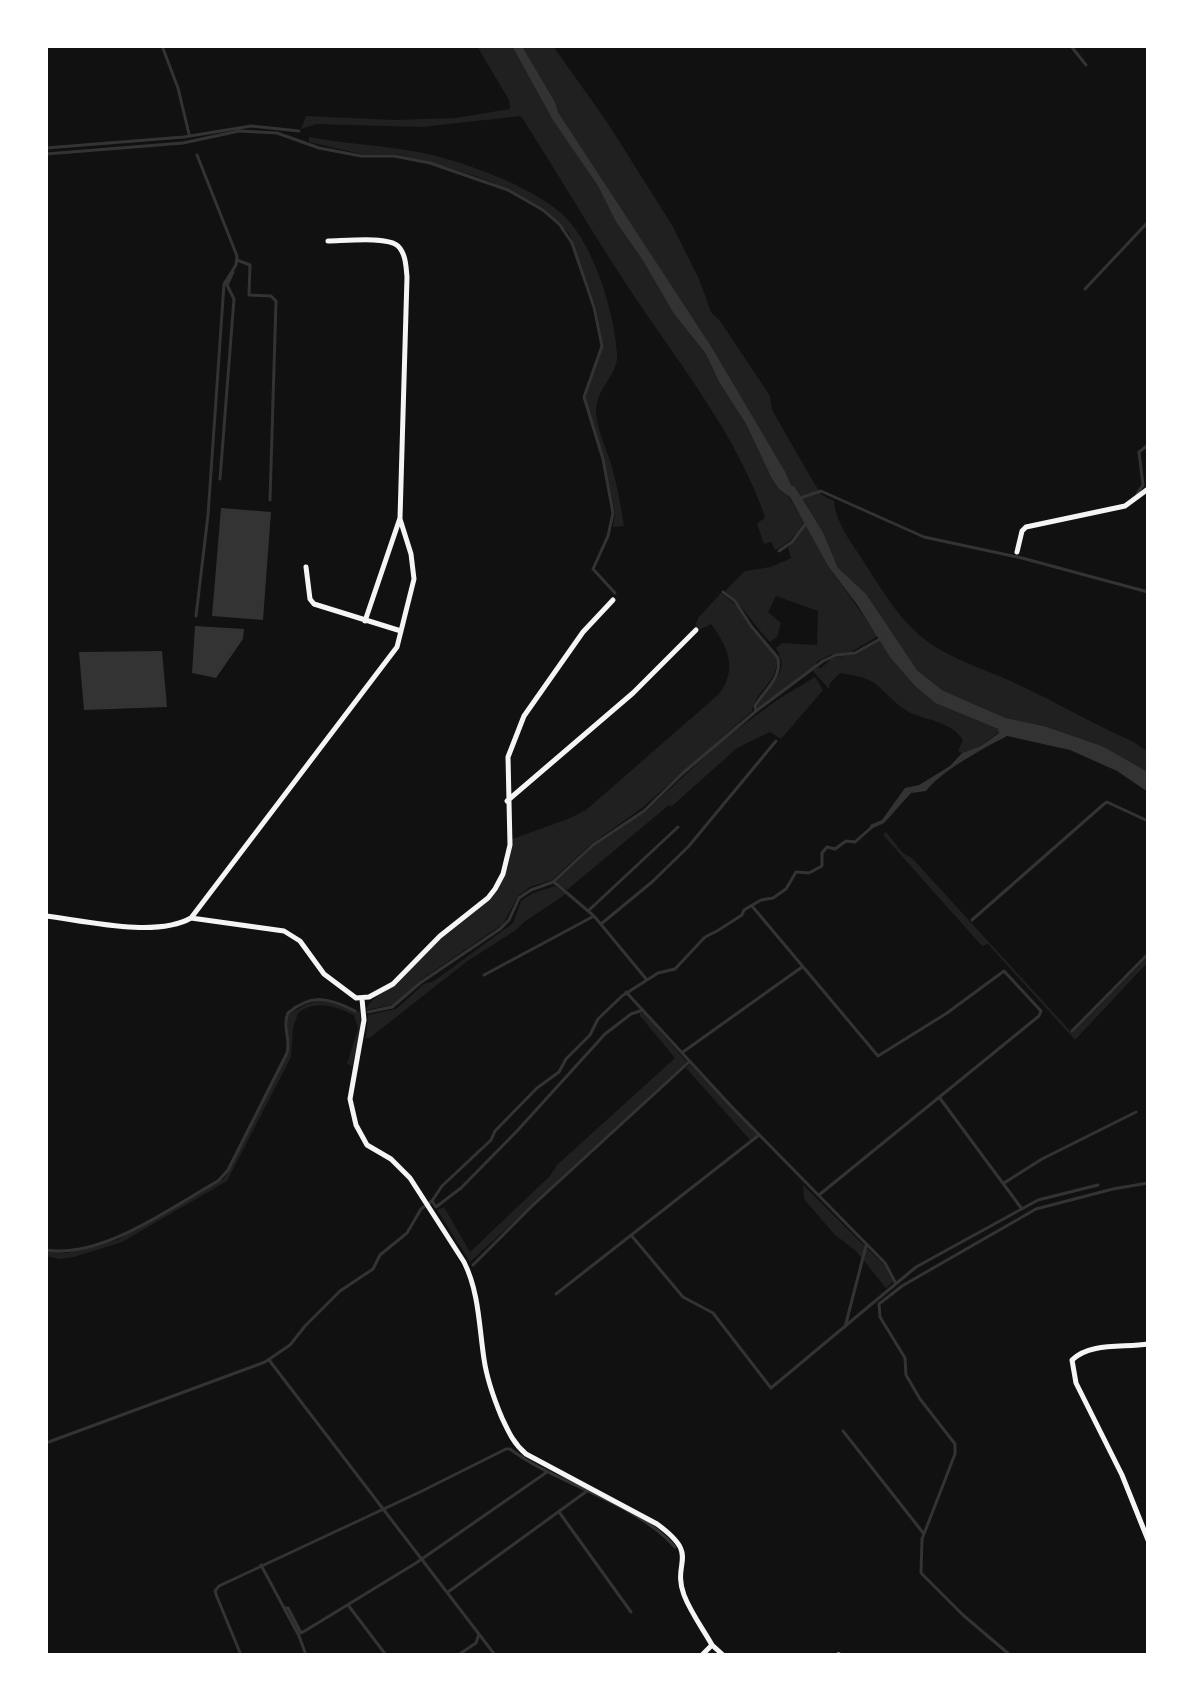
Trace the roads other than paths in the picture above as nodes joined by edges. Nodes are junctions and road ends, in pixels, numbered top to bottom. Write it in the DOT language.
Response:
graph roads {
  1 [pos="328,241"];
  2 [pos="1148,489"];
  3 [pos="400,518"];
  4 [pos="1017,552"];
  5 [pos="306,567"];
  6 [pos="613,600"];
  7 [pos="365,621"];
  8 [pos="696,630"];
  9 [pos="401,631"];
  10 [pos="507,801"];
  11 [pos="46,916"];
  12 [pos="191,918"];
  13 [pos="362,999"];
  14 [pos="1148,1344"];
  15 [pos="1148,1540"];
  16 [pos="712,1645"];
  17 [pos="702,1655"];
  18 [pos="723,1655"];
  1 -- 3 [label="street"];
  2 -- 4 [label="street"];
  3 -- 7 [label="street"];
  3 -- 9 [label="street"];
  5 -- 7 [label="street"];
  6 -- 10 [label="street"];
  7 -- 9 [label="street"];
  8 -- 10 [label="street"];
  9 -- 12 [label="street"];
  10 -- 13 [label="street"];
  11 -- 12 [label="street"];
  12 -- 13 [label="street"];
  13 -- 16 [label="street"];
  14 -- 15 [label="street"];
  16 -- 17 [label="street"];
  16 -- 18 [label="street"];
}
